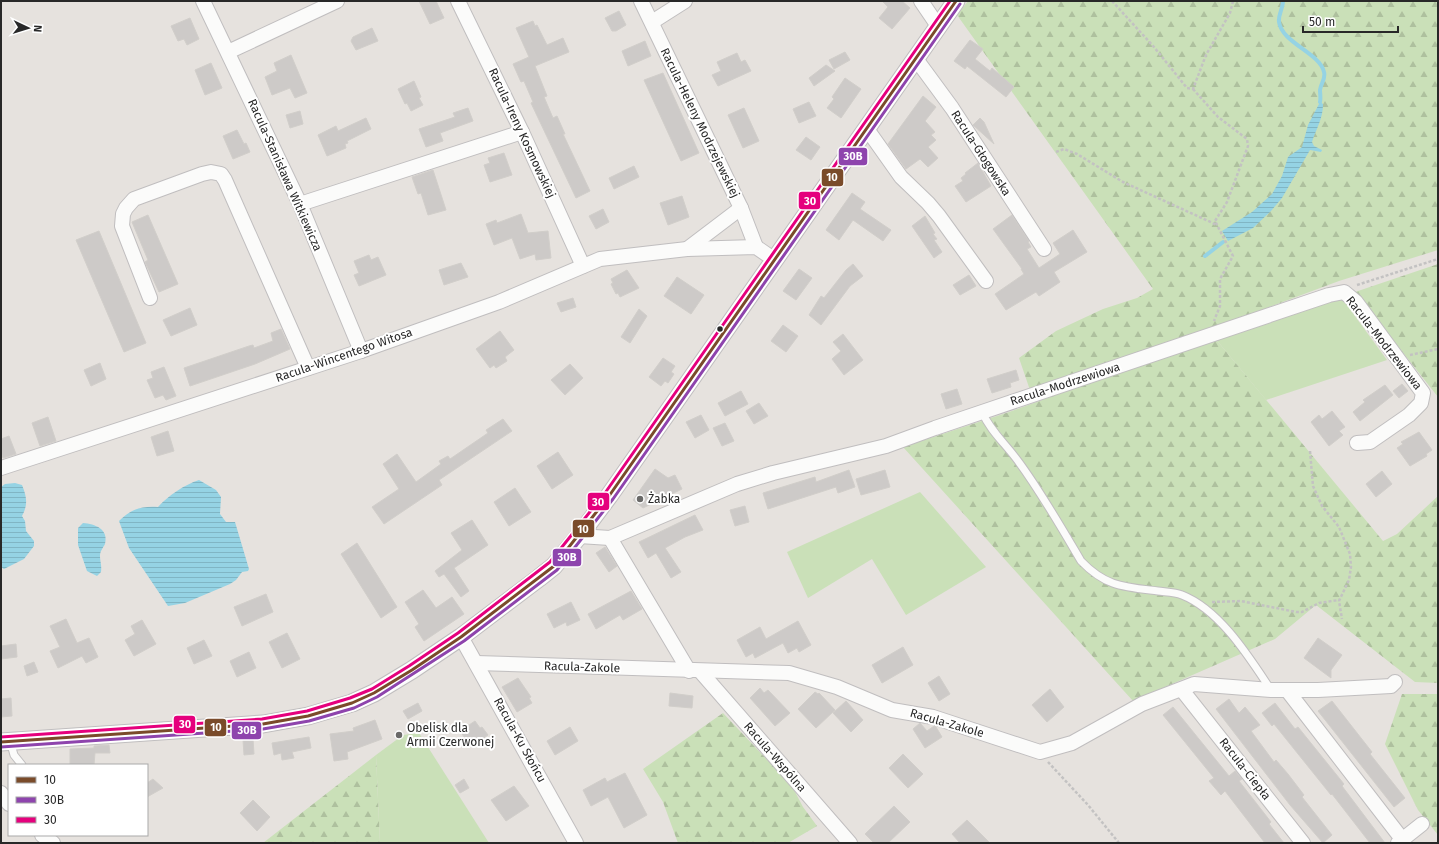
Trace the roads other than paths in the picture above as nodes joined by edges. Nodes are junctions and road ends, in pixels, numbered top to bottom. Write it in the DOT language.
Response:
graph roads {
  1 [pos="203,1"];
  2 [pos="337,1"];
  3 [pos="458,1"];
  4 [pos="641,1"];
  5 [pos="685,1"];
  6 [pos="921,1"];
  7 [pos="956,1"];
  8 [pos="652,22"];
  9 [pos="938,26"];
  10 [pos="228,52"];
  11 [pos="916,59"];
  12 [pos="867,129"];
  13 [pos="522,132"];
  14 [pos="300,204"];
  15 [pos="741,208"];
  16 [pos="756,247"];
  17 [pos="687,249"];
  18 [pos="1044,249"];
  19 [pos="776,260"];
  20 [pos="584,266"];
  21 [pos="986,281"];
  22 [pos="150,298"];
  23 [pos="361,351"];
  24 [pos="308,368"];
  25 [pos="982,412"];
  26 [pos="1357,443"];
  27 [pos="1,468"];
  28 [pos="579,536"];
  29 [pos="610,538"];
  30 [pos="461,637"];
  31 [pos="476,663"];
  32 [pos="694,671"];
  33 [pos="1395,682"];
  34 [pos="1188,690"];
  35 [pos="1271,690"];
  36 [pos="1291,695"];
  37 [pos="5,741"];
  38 [pos="21,764"];
  39 [pos="1,793"];
  40 [pos="8,803"];
  41 [pos="1422,824"];
  42 [pos="43,836"];
  43 [pos="1400,841"];
  44 [pos="53,843"];
  45 [pos="576,843"];
  46 [pos="850,843"];
  47 [pos="1303,843"];
  1 -- 10 [label="street, Racula-Stanisława Witkiewicza"];
  2 -- 10 [label="street"];
  3 -- 13 [label="street, Racula-Ireny Kosmowskiej"];
  4 -- 8 [label="street, Racula-Heleny Modrzejewskiej"];
  5 -- 8 [label="street"];
  6 -- 9 [label="street"];
  7 -- 9 [label="street"];
  8 -- 15 [label="street, Racula-Heleny Modrzejewskiej"];
  9 -- 11 [label="street"];
  10 -- 14 [label="street, Racula-Stanisława Witkiewicza"];
  11 -- 12 [label="street"];
  11 -- 18 [label="street, Racula-Głogowska"];
  12 -- 19 [label="street"];
  12 -- 21 [label="street"];
  13 -- 14 [label="street"];
  13 -- 20 [label="street, Racula-Ireny Kosmowskiej"];
  14 -- 23 [label="street, Racula-Stanisława Witkiewicza"];
  15 -- 16 [label="street, Racula-Heleny Modrzejewskiej"];
  15 -- 17 [label="street"];
  16 -- 17 [label="street, Racula-Wincentego Witosa"];
  16 -- 19 [label="street"];
  17 -- 20 [label="street, Racula-Wincentego Witosa"];
  19 -- 28 [label="street"];
  20 -- 23 [label="street, Racula-Wincentego Witosa"];
  22 -- 24 [label="street"];
  23 -- 24 [label="street, Racula-Wincentego Witosa"];
  24 -- 27 [label="street, Racula-Wincentego Witosa"];
  25 -- 26 [label="street, Racula-Modrzewiowa"];
  25 -- 29 [label="street, Racula-Modrzewiowa"];
  25 -- 35 [label="lane"];
  28 -- 29 [label="street, Racula-Modrzewiowa"];
  28 -- 30 [label="street"];
  29 -- 32 [label="street"];
  30 -- 31 [label="street, Racula-Ku Słońcu"];
  30 -- 37 [label="street"];
  31 -- 32 [label="street, Racula-Zakole"];
  31 -- 45 [label="street, Racula-Ku Słońcu"];
  32 -- 34 [label="street, Racula-Zakole"];
  32 -- 46 [label="street, Racula-Wspólna"];
  33 -- 36 [label="street"];
  34 -- 35 [label="street"];
  34 -- 47 [label="street, Racula-Ciepła"];
  35 -- 36 [label="street"];
  36 -- 43 [label="street"];
  37 -- 38 [label="lane"];
  39 -- 40 [label="street"];
  41 -- 43 [label="street"];
  42 -- 44 [label="street"];
}
